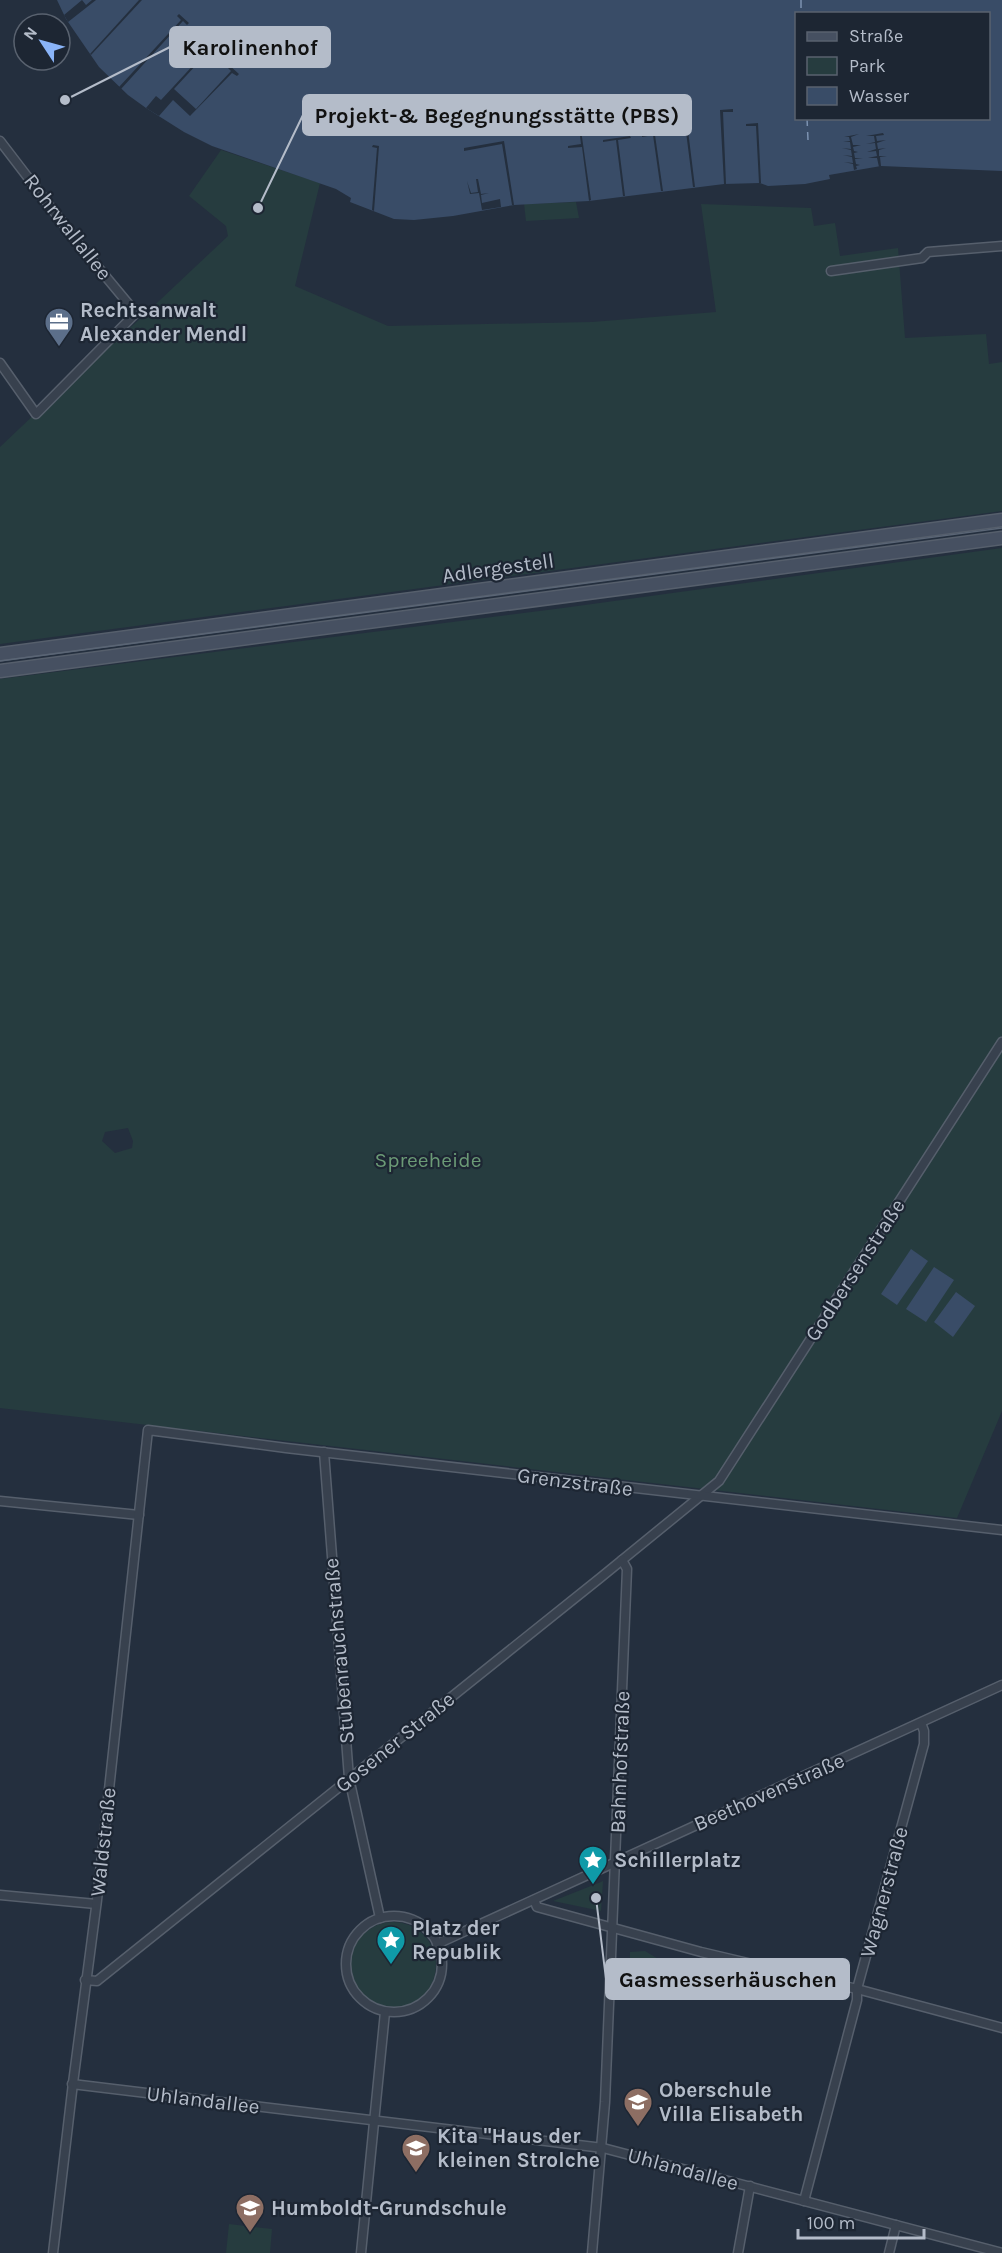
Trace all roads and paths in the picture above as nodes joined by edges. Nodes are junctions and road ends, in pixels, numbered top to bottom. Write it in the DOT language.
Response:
graph roads {
  1 [pos="0,141"];
  2 [pos="1002,246"];
  3 [pos="831,271"];
  4 [pos="0,363"];
  5 [pos="1002,520"];
  6 [pos="1002,538"];
  7 [pos="0,654"];
  8 [pos="0,671"];
  9 [pos="1002,1042"];
  10 [pos="148,1430"];
  11 [pos="324,1452"];
  12 [pos="703,1495"];
  13 [pos="0,1501"];
  14 [pos="139,1515"];
  15 [pos="1002,1530"];
  16 [pos="622,1560"];
  17 [pos="1002,1685"];
  18 [pos="921,1723"];
  19 [pos="349,1778"];
  20 [pos="616,1862"];
  21 [pos="0,1894"];
  22 [pos="534,1900"];
  23 [pos="96,1904"];
  24 [pos="380,1918"];
  25 [pos="612,1927"];
  26 [pos="437,1944"];
  27 [pos="85,1980"];
  28 [pos="857,1989"];
  29 [pos="386,2012"];
  30 [pos="1002,2028"];
  31 [pos="72,2084"];
  32 [pos="375,2121"];
  33 [pos="603,2148"];
  34 [pos="750,2186"];
  35 [pos="804,2201"];
  36 [pos="896,2225"];
  37 [pos="53,2253"];
  38 [pos="361,2253"];
  39 [pos="592,2253"];
  40 [pos="738,2253"];
  41 [pos="889,2253"];
  42 [pos="1002,2253"];
  1 -- 4 [label="street, Rohrwallallee"];
  2 -- 3 [label="street"];
  5 -- 7 [label="main road, Adlergestell"];
  6 -- 8 [label="main road, Adlergestell"];
  9 -- 12 [label="street, Godbersenstraße"];
  10 -- 11 [label="street, Grenzstraße"];
  10 -- 14 [label="street, Waldstraße"];
  11 -- 12 [label="street, Grenzstraße"];
  11 -- 19 [label="street, Stubenrauchstraße"];
  12 -- 15 [label="street, Grenzstraße"];
  12 -- 16 [label="street, Gosener Straße"];
  13 -- 14 [label="street"];
  14 -- 23 [label="street, Waldstraße"];
  16 -- 19 [label="street, Gosener Straße"];
  16 -- 20 [label="street, Bahnhofstraße"];
  17 -- 18 [label="street, Beethovenstraße"];
  18 -- 20 [label="street, Beethovenstraße"];
  18 -- 28 [label="street, Wagnerstraße"];
  19 -- 24 [label="street, Stubenrauchstraße"];
  19 -- 27 [label="street, Gosener Straße"];
  20 -- 22 [label="street, Beethovenstraße"];
  20 -- 25 [label="street, Bahnhofstraße"];
  21 -- 23 [label="street"];
  22 -- 25 [label="street"];
  22 -- 26 [label="street, Beethovenstraße"];
  23 -- 27 [label="street, Waldstraße"];
  24 -- 26 [label="street"];
  24 -- 29 [label="street"];
  25 -- 28 [label="street"];
  25 -- 33 [label="street, Bahnhofstraße"];
  26 -- 29 [label="street"];
  27 -- 31 [label="street, Waldstraße"];
  28 -- 30 [label="street"];
  28 -- 35 [label="street, Wagnerstraße"];
  29 -- 32 [label="street"];
  31 -- 32 [label="street, Uhlandallee"];
  31 -- 37 [label="street, Waldstraße"];
  32 -- 33 [label="street, Uhlandallee"];
  32 -- 38 [label="street"];
  33 -- 34 [label="street, Uhlandallee"];
  33 -- 39 [label="street, Bahnhofstraße"];
  34 -- 35 [label="street, Uhlandallee"];
  34 -- 40 [label="street"];
  35 -- 36 [label="street, Uhlandallee"];
  36 -- 41 [label="street"];
  36 -- 42 [label="street, Uhlandallee"];
}
